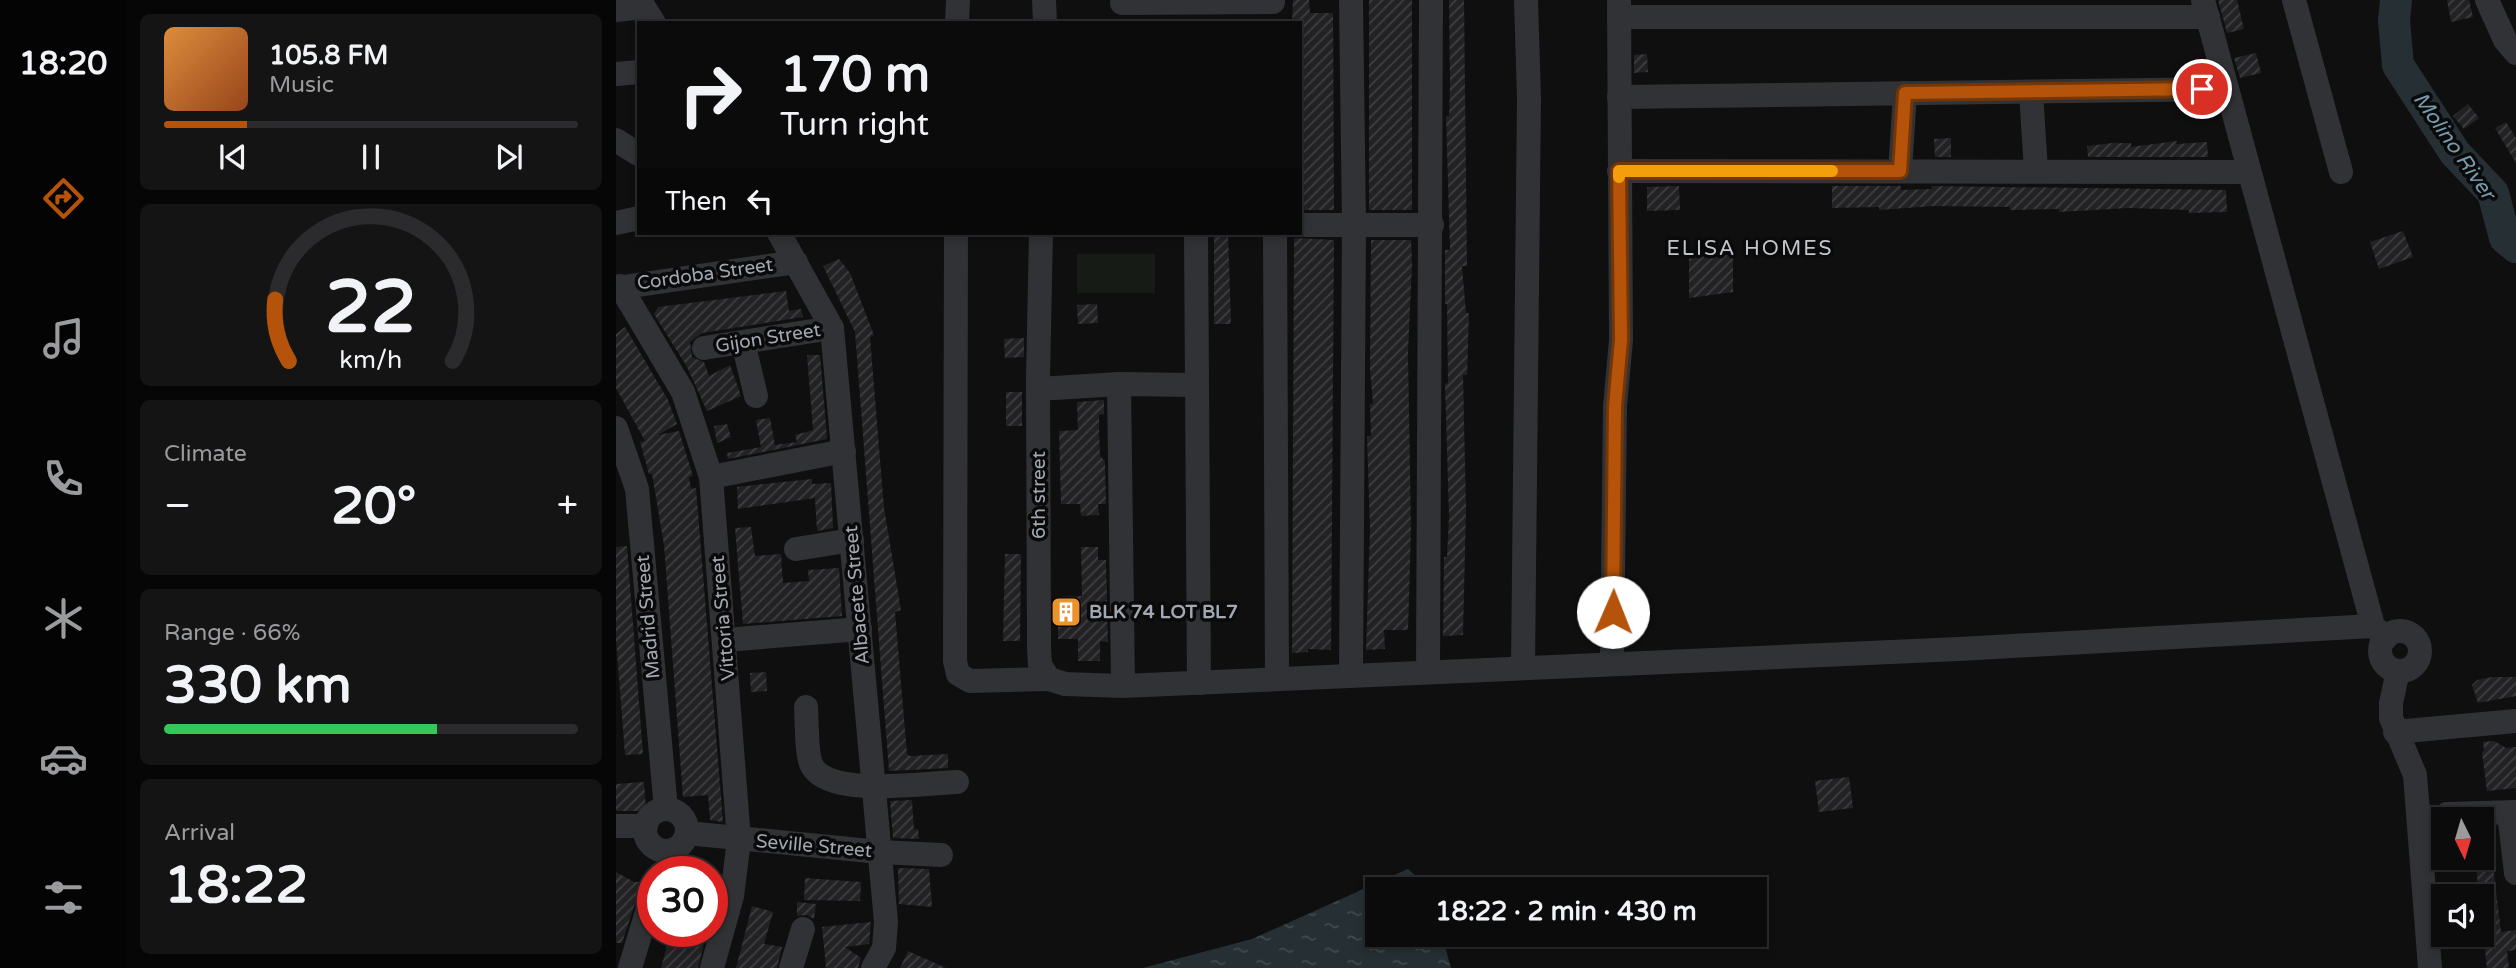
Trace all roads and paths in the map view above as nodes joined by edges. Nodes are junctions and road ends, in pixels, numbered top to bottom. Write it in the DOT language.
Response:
graph roads {
  1 [pos="958,0"];
  2 [pos="1045,0"];
  3 [pos="1351,0"];
  4 [pos="1431,0"];
  5 [pos="1526,0"];
  6 [pos="2294,0"];
  7 [pos="2487,0"];
  8 [pos="1274,8"];
  9 [pos="2206,8"];
  10 [pos="1122,9"];
  11 [pos="1197,9"];
  12 [pos="1619,9"];
  13 [pos="616,10"];
  14 [pos="653,21"];
  15 [pos="957,21"];
  16 [pos="1045,21"];
  17 [pos="2516,53"];
  18 [pos="637,72"];
  19 [pos="616,74"];
  20 [pos="2227,89"];
  21 [pos="2031,92"];
  22 [pos="1905,93"];
  23 [pos="1619,97"];
  24 [pos="616,140"];
  25 [pos="637,153"];
  26 [pos="1619,171"];
  27 [pos="1900,171"];
  28 [pos="2036,171"];
  29 [pos="2248,172"];
  30 [pos="2342,172"];
  31 [pos="637,218"];
  32 [pos="616,223"];
  33 [pos="1302,225"];
  34 [pos="1354,225"];
  35 [pos="1432,225"];
  36 [pos="780,235"];
  37 [pos="956,235"];
  38 [pos="1041,235"];
  39 [pos="1196,235"];
  40 [pos="1275,235"];
  41 [pos="796,262"];
  42 [pos="618,287"];
  43 [pos="832,328"];
  44 [pos="743,342"];
  45 [pos="704,348"];
  46 [pos="1119,384"];
  47 [pos="1195,385"];
  48 [pos="1038,389"];
  49 [pos="755,396"];
  50 [pos="616,428"];
  51 [pos="844,451"];
  52 [pos="711,477"];
  53 [pos="852,540"];
  54 [pos="796,549"];
  55 [pos="860,629"];
  56 [pos="2379,632"];
  57 [pos="726,640"];
  58 [pos="1612,663"];
  59 [pos="1523,666"];
  60 [pos="1428,671"];
  61 [pos="2398,671"];
  62 [pos="1351,675"];
  63 [pos="1049,679"];
  64 [pos="1277,679"];
  65 [pos="1199,683"];
  66 [pos="1124,686"];
  67 [pos="806,707"];
  68 [pos="2516,721"];
  69 [pos="2395,732"];
  70 [pos="957,782"];
  71 [pos="874,785"];
  72 [pos="666,809"];
  73 [pos="2494,813"];
  74 [pos="2512,813"];
  75 [pos="616,826"];
  76 [pos="646,826"];
  77 [pos="687,833"];
  78 [pos="739,840"];
  79 [pos="880,852"];
  80 [pos="941,855"];
  81 [pos="658,856"];
  82 [pos="667,856"];
  83 [pos="2516,873"];
  84 [pos="803,929"];
  85 [pos="637,945"];
  86 [pos="630,968"];
  87 [pos="712,968"];
  88 [pos="791,968"];
  89 [pos="873,968"];
  90 [pos="2430,968"];
  1 -- 15 [label="street"];
  2 -- 16 [label="street"];
  3 -- 34 [label="street"];
  4 -- 35 [label="street"];
  5 -- 59 [label="street"];
  6 -- 30 [label="street"];
  7 -- 17 [label="street"];
  8 -- 11 [label="street"];
  9 -- 12 [label="street"];
  9 -- 20 [label="street"];
  10 -- 11 [label="street"];
  12 -- 23 [label="street"];
  13 -- 14 [label="street"];
  18 -- 19 [label="street"];
  20 -- 21 [label="street"];
  20 -- 29 [label="street"];
  21 -- 22 [label="street"];
  21 -- 28 [label="street"];
  22 -- 23 [label="street"];
  22 -- 27 [label="street"];
  23 -- 26 [label="street"];
  24 -- 25 [label="street"];
  26 -- 27 [label="street"];
  26 -- 58 [label="street"];
  27 -- 28 [label="street"];
  28 -- 29 [label="street"];
  29 -- 56 [label="street"];
  31 -- 32 [label="street"];
  33 -- 34 [label="street"];
  34 -- 35 [label="street"];
  34 -- 62 [label="street"];
  35 -- 60 [label="street"];
  36 -- 41 [label="street, Albacete Street"];
  37 -- 63 [label="street"];
  38 -- 48 [label="street, 6th street"];
  39 -- 47 [label="street"];
  40 -- 64 [label="street"];
  41 -- 42 [label="street, Cordoba Street"];
  41 -- 43 [label="street, Albacete Street"];
  42 -- 52 [label="street, Vittoria Street"];
  43 -- 44 [label="street, Gijon Street"];
  43 -- 51 [label="street, Albacete Street"];
  44 -- 45 [label="street, Gijon Street"];
  44 -- 49 [label="street"];
  46 -- 47 [label="street"];
  46 -- 48 [label="street"];
  46 -- 66 [label="street"];
  47 -- 65 [label="street"];
  48 -- 63 [label="street, 6th street"];
  50 -- 72 [label="street, Madrid Street"];
  51 -- 52 [label="street"];
  51 -- 53 [label="street, Albacete Street"];
  52 -- 57 [label="street, Vittoria Street"];
  53 -- 54 [label="street"];
  53 -- 55 [label="street, Albacete Street"];
  55 -- 57 [label="street"];
  55 -- 71 [label="street, Albacete Street"];
  56 -- 58 [label="street"];
  56 -- 61 [label="street"];
  56 -- 61 [label="street"];
  57 -- 78 [label="street, Vittoria Street"];
  58 -- 59 [label="street"];
  59 -- 60 [label="street"];
  60 -- 62 [label="street"];
  61 -- 69 [label="street"];
  62 -- 64 [label="street"];
  63 -- 66 [label="street"];
  64 -- 65 [label="street"];
  65 -- 66 [label="street"];
  67 -- 71 [label="street"];
  68 -- 69 [label="street"];
  69 -- 90 [label="street"];
  70 -- 71 [label="street"];
  71 -- 79 [label="street, Albacete Street"];
  72 -- 76 [label="street"];
  72 -- 77 [label="street"];
  73 -- 74 [label="street"];
  74 -- 83 [label="street"];
  75 -- 76 [label="street"];
  76 -- 81 [label="street"];
  77 -- 78 [label="street, Seville Street"];
  77 -- 82 [label="street"];
  78 -- 79 [label="street, Seville Street"];
  78 -- 87 [label="street, Vittoria Street"];
  79 -- 80 [label="street, Seville Street"];
  79 -- 89 [label="street, Albacete Street"];
  84 -- 88 [label="street"];
  85 -- 86 [label="street"];
}
